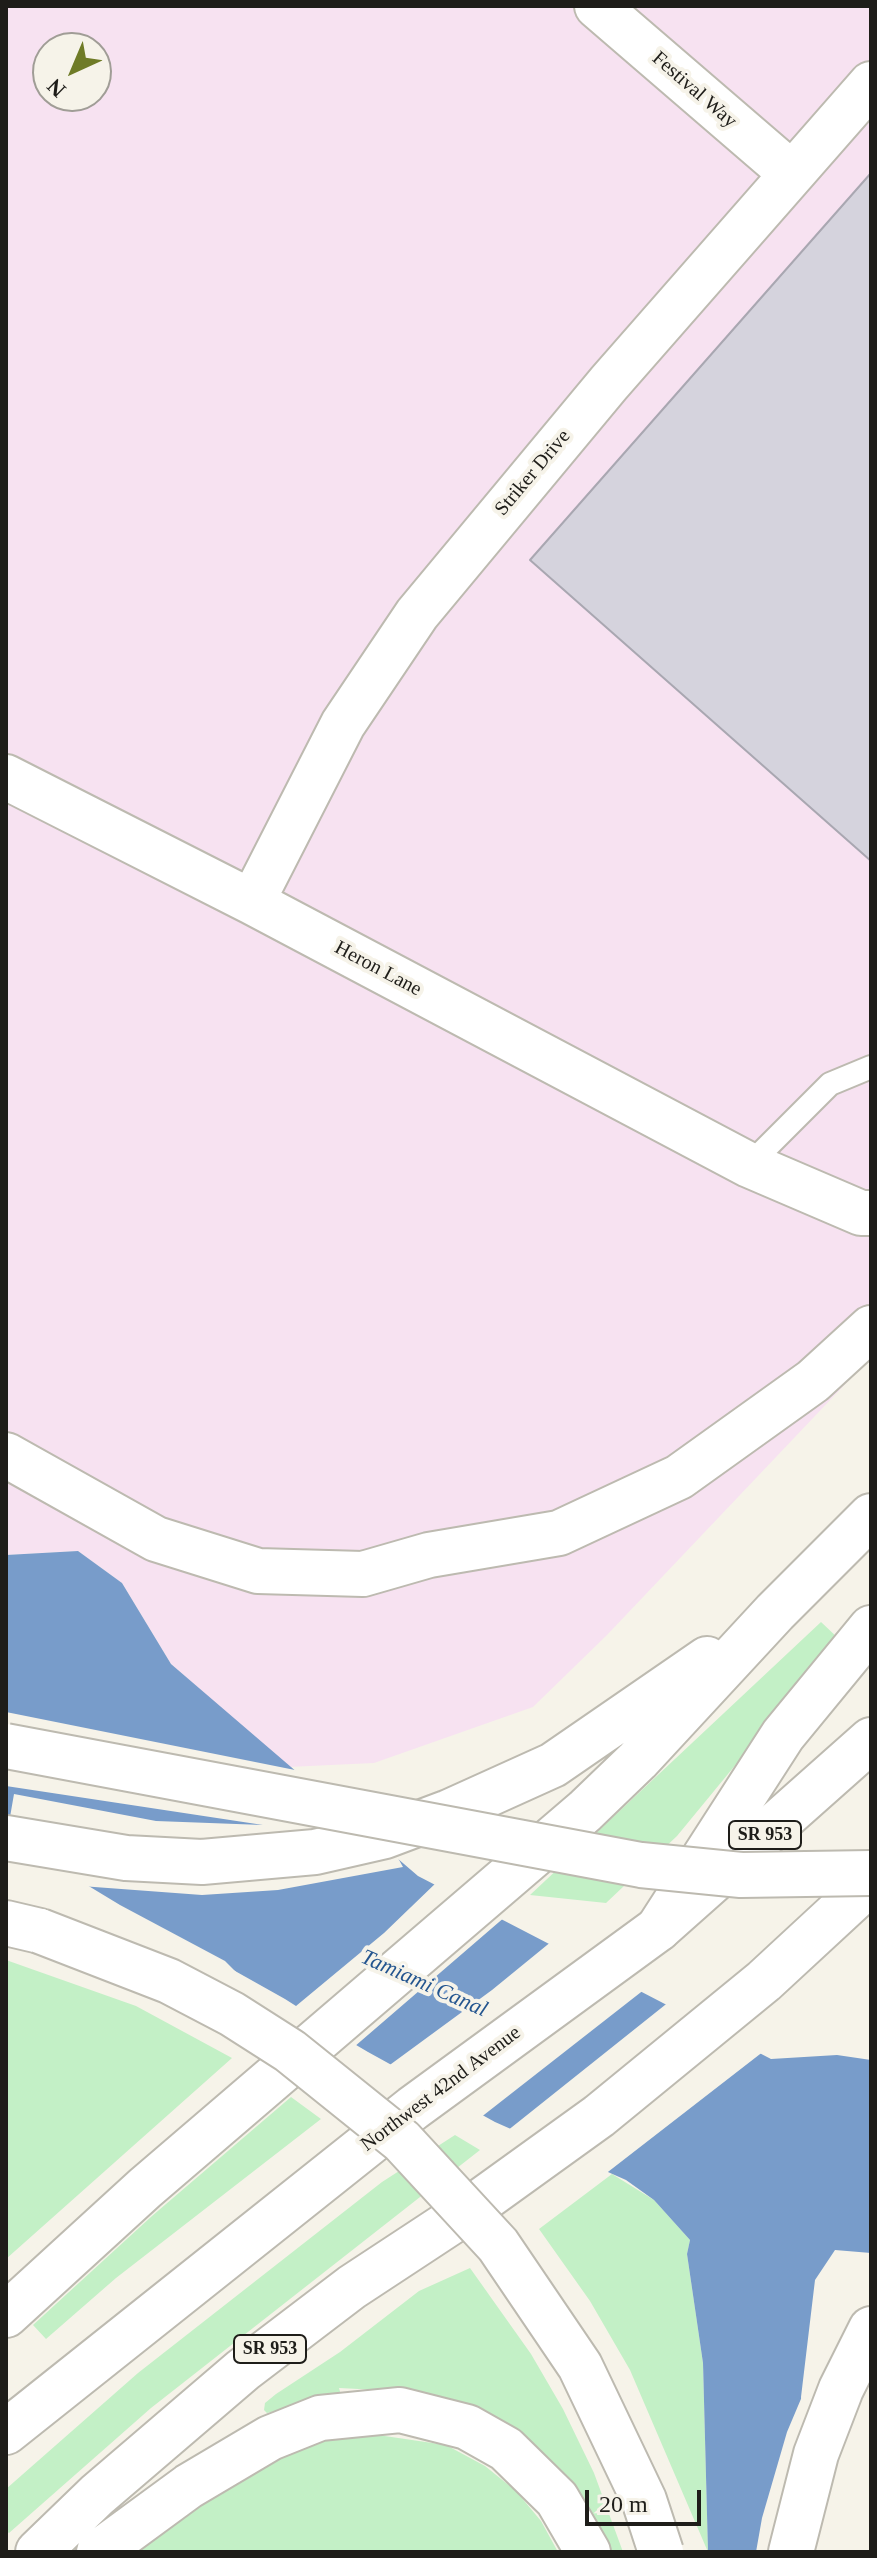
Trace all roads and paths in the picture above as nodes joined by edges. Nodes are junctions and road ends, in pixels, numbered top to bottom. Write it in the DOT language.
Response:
graph roads {
  1 [pos="597,6"];
  2 [pos="871,84"];
  3 [pos="792,174"];
  4 [pos="6,777"];
  5 [pos="252,902"];
  6 [pos="871,1067"];
  7 [pos="749,1165"];
  8 [pos="871,1213"];
  9 [pos="871,1328"];
  10 [pos="6,1455"];
  11 [pos="871,1516"];
  12 [pos="775,1612"];
  13 [pos="871,1628"];
  14 [pos="871,1740"];
  15 [pos="6,1746"];
  16 [pos="6,1838"];
  17 [pos="871,1873"];
  18 [pos="871,1882"];
  19 [pos="23,1927"];
  20 [pos="658,1929"];
  21 [pos="6,2315"];
  22 [pos="871,2329"];
  23 [pos="6,2432"];
  24 [pos="38,2552"];
  25 [pos="99,2552"];
  26 [pos="588,2552"];
  27 [pos="661,2552"];
  28 [pos="791,2552"];
  1 -- 3 [label="main road, Festival Way"];
  2 -- 3 [label="main road, Striker Drive"];
  3 -- 5 [label="main road, Striker Drive"];
  4 -- 5 [label="main road, Heron Lane"];
  5 -- 7 [label="main road, Heron Lane"];
  6 -- 7 [label="lane"];
  7 -- 8 [label="main road, Heron Lane"];
  9 -- 10 [label="main road"];
  11 -- 12 [label="main road"];
  12 -- 16 [label="main road"];
  12 -- 21 [label="main road"];
  13 -- 20 [label="main road"];
  14 -- 20 [label="main road, Northwest 42nd Avenue / SR 953"];
  15 -- 17 [label="main road, bridge"];
  18 -- 24 [label="main road, SR 953"];
  19 -- 27 [label="main road, bridge"];
  20 -- 23 [label="main road, Northwest 42nd Avenue / SR 953"];
  22 -- 28 [label="main road"];
  25 -- 26 [label="main road"];
}
